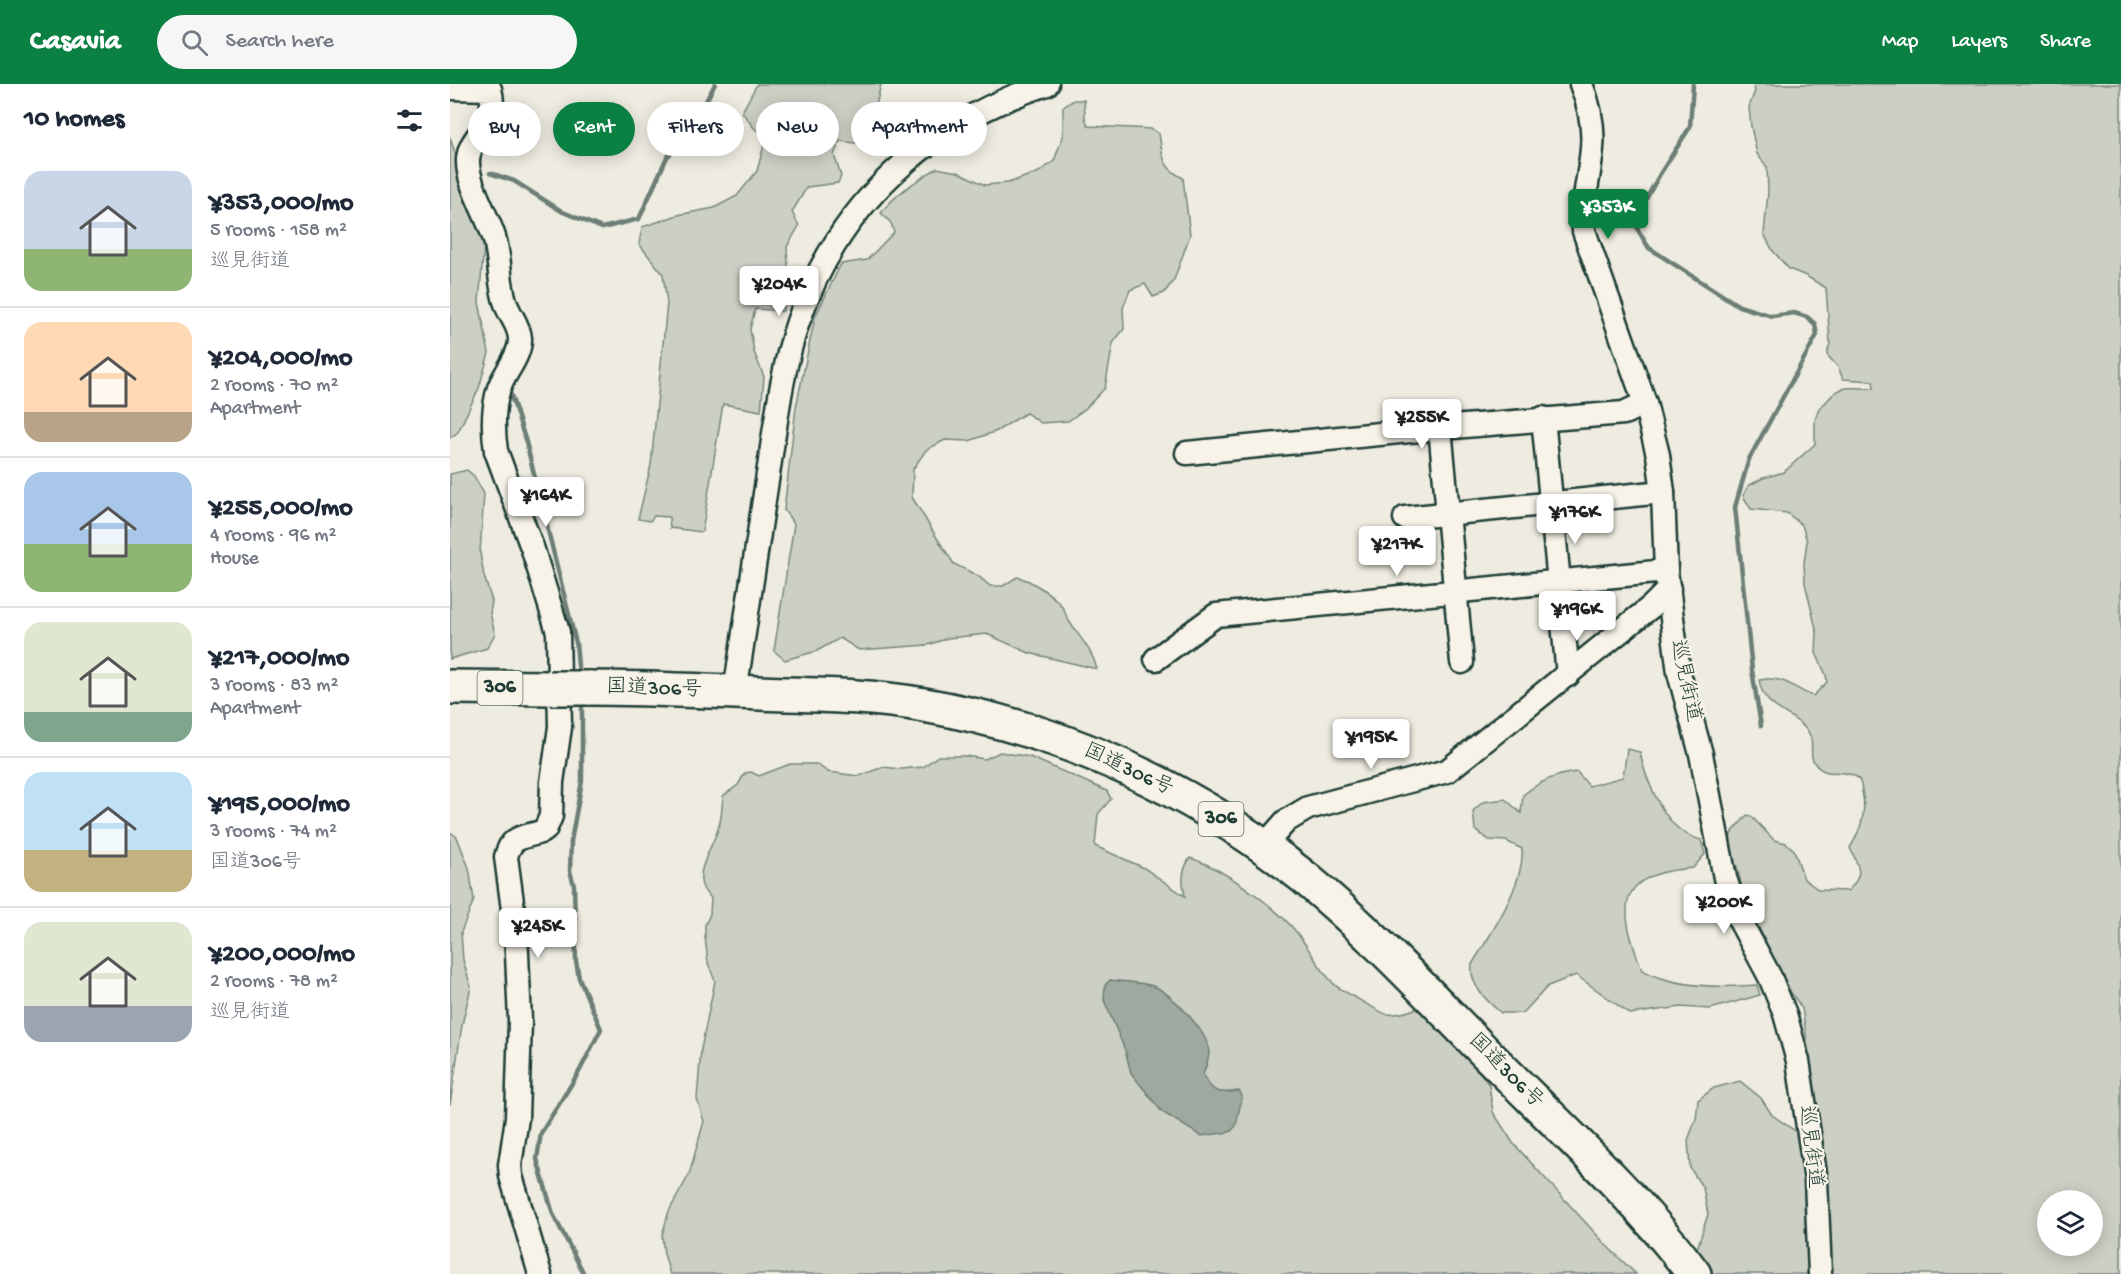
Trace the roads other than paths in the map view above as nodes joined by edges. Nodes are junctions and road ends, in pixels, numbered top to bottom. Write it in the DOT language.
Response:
graph roads {
  1 [pos="1047,84"];
  2 [pos="1581,84"];
  3 [pos="450,88"];
  4 [pos="1645,403"];
  5 [pos="1543,418"];
  6 [pos="1440,428"];
  7 [pos="1187,453"];
  8 [pos="1663,492"];
  9 [pos="1551,502"];
  10 [pos="1448,512"];
  11 [pos="1405,518"];
  12 [pos="1667,580"];
  13 [pos="1559,582"];
  14 [pos="1456,592"];
  15 [pos="1156,659"];
  16 [pos="1462,662"];
  17 [pos="1568,675"];
  18 [pos="450,687"];
  19 [pos="735,693"];
  20 [pos="1263,848"];
  21 [pos="540,1274"];
  22 [pos="1694,1274"];
  23 [pos="1820,1274"];
  1 -- 19 [label="street"];
  2 -- 4 [label="street, 巡見街道"];
  3 -- 21 [label="street"];
  4 -- 5 [label="street"];
  4 -- 8 [label="street, 巡見街道"];
  5 -- 6 [label="street"];
  5 -- 9 [label="street"];
  6 -- 7 [label="street"];
  6 -- 10 [label="street"];
  8 -- 9 [label="street"];
  8 -- 12 [label="street, 巡見街道"];
  9 -- 10 [label="street"];
  9 -- 13 [label="street"];
  10 -- 11 [label="street"];
  10 -- 14 [label="street"];
  12 -- 13 [label="street"];
  12 -- 17 [label="street"];
  12 -- 23 [label="street, 巡見街道"];
  13 -- 14 [label="street"];
  13 -- 17 [label="street"];
  14 -- 15 [label="street"];
  14 -- 16 [label="street"];
  17 -- 20 [label="street"];
  18 -- 19 [label="highway, 国道306号 / 306, bridge"];
  19 -- 20 [label="highway, 国道306号 / 306"];
  20 -- 22 [label="highway, 国道306号 / 306"];
}
